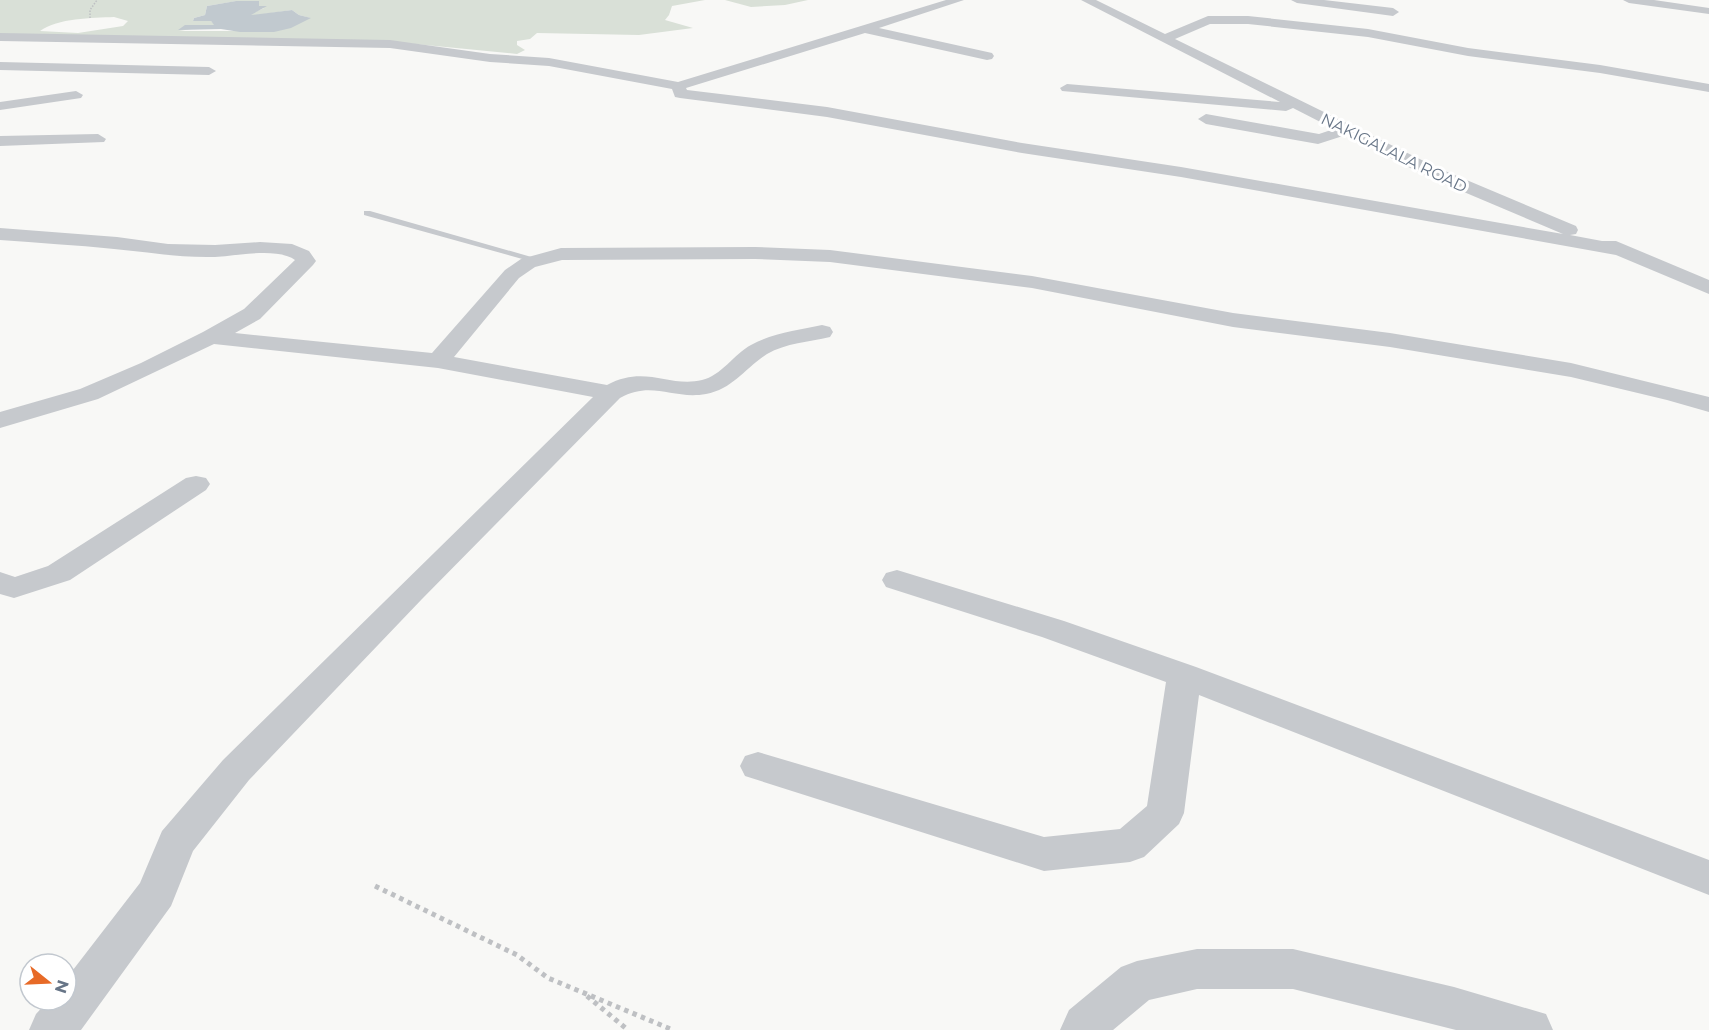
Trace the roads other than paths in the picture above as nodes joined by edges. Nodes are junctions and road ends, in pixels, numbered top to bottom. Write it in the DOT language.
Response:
graph roads {
  1 [pos="958,0"];
  2 [pos="1087,0"];
  3 [pos="1296,0"];
  4 [pos="1629,0"];
  5 [pos="1709,11"];
  6 [pos="865,29"];
  7 [pos="1368,33"];
  8 [pos="0,37"];
  9 [pos="1166,38"];
  10 [pos="987,56"];
  11 [pos="0,66"];
  12 [pos="209,71"];
  13 [pos="679,86"];
  14 [pos="1067,88"];
  15 [pos="1709,88"];
  16 [pos="76,95"];
  17 [pos="0,106"];
  18 [pos="1303,108"];
  19 [pos="1206,118"];
  20 [pos="1348,130"];
  21 [pos="98,140"];
  22 [pos="0,141"];
  23 [pos="367,213"];
  24 [pos="0,234"];
  25 [pos="1625,251"];
  26 [pos="537,260"];
  27 [pos="1709,288"];
  28 [pos="822,332"];
  29 [pos="211,337"];
  30 [pos="438,361"];
  31 [pos="611,393"];
  32 [pos="1709,405"];
  33 [pos="0,420"];
  34 [pos="196,484"];
  35 [pos="897,580"];
  36 [pos="0,582"];
  37 [pos="1184,676"];
  38 [pos="758,766"];
  39 [pos="1709,878"];
  40 [pos="52,1030"];
  41 [pos="1083,1030"];
  42 [pos="1530,1030"];
  1 -- 6 [label="street"];
  2 -- 9 [label="street, NAKIGALALA ROAD"];
  3 -- 7 [label="street"];
  4 -- 5 [label="street"];
  6 -- 10 [label="street"];
  6 -- 13 [label="street"];
  7 -- 9 [label="street"];
  7 -- 15 [label="street"];
  8 -- 13 [label="street"];
  9 -- 18 [label="street, NAKIGALALA ROAD"];
  11 -- 12 [label="street"];
  13 -- 25 [label="street"];
  14 -- 18 [label="street"];
  16 -- 17 [label="street"];
  18 -- 20 [label="street, NAKIGALALA ROAD"];
  19 -- 20 [label="street"];
  20 -- 25 [label="street, NAKIGALALA ROAD"];
  21 -- 22 [label="street"];
  23 -- 26 [label="lane"];
  24 -- 29 [label="street"];
  25 -- 27 [label="street, NAKIGALALA ROAD"];
  26 -- 30 [label="street"];
  26 -- 32 [label="street"];
  28 -- 31 [label="street"];
  29 -- 30 [label="street"];
  29 -- 33 [label="street"];
  30 -- 31 [label="street"];
  31 -- 40 [label="street"];
  34 -- 36 [label="street"];
  35 -- 37 [label="street"];
  37 -- 38 [label="street"];
  37 -- 39 [label="street"];
  41 -- 42 [label="street"];
}
